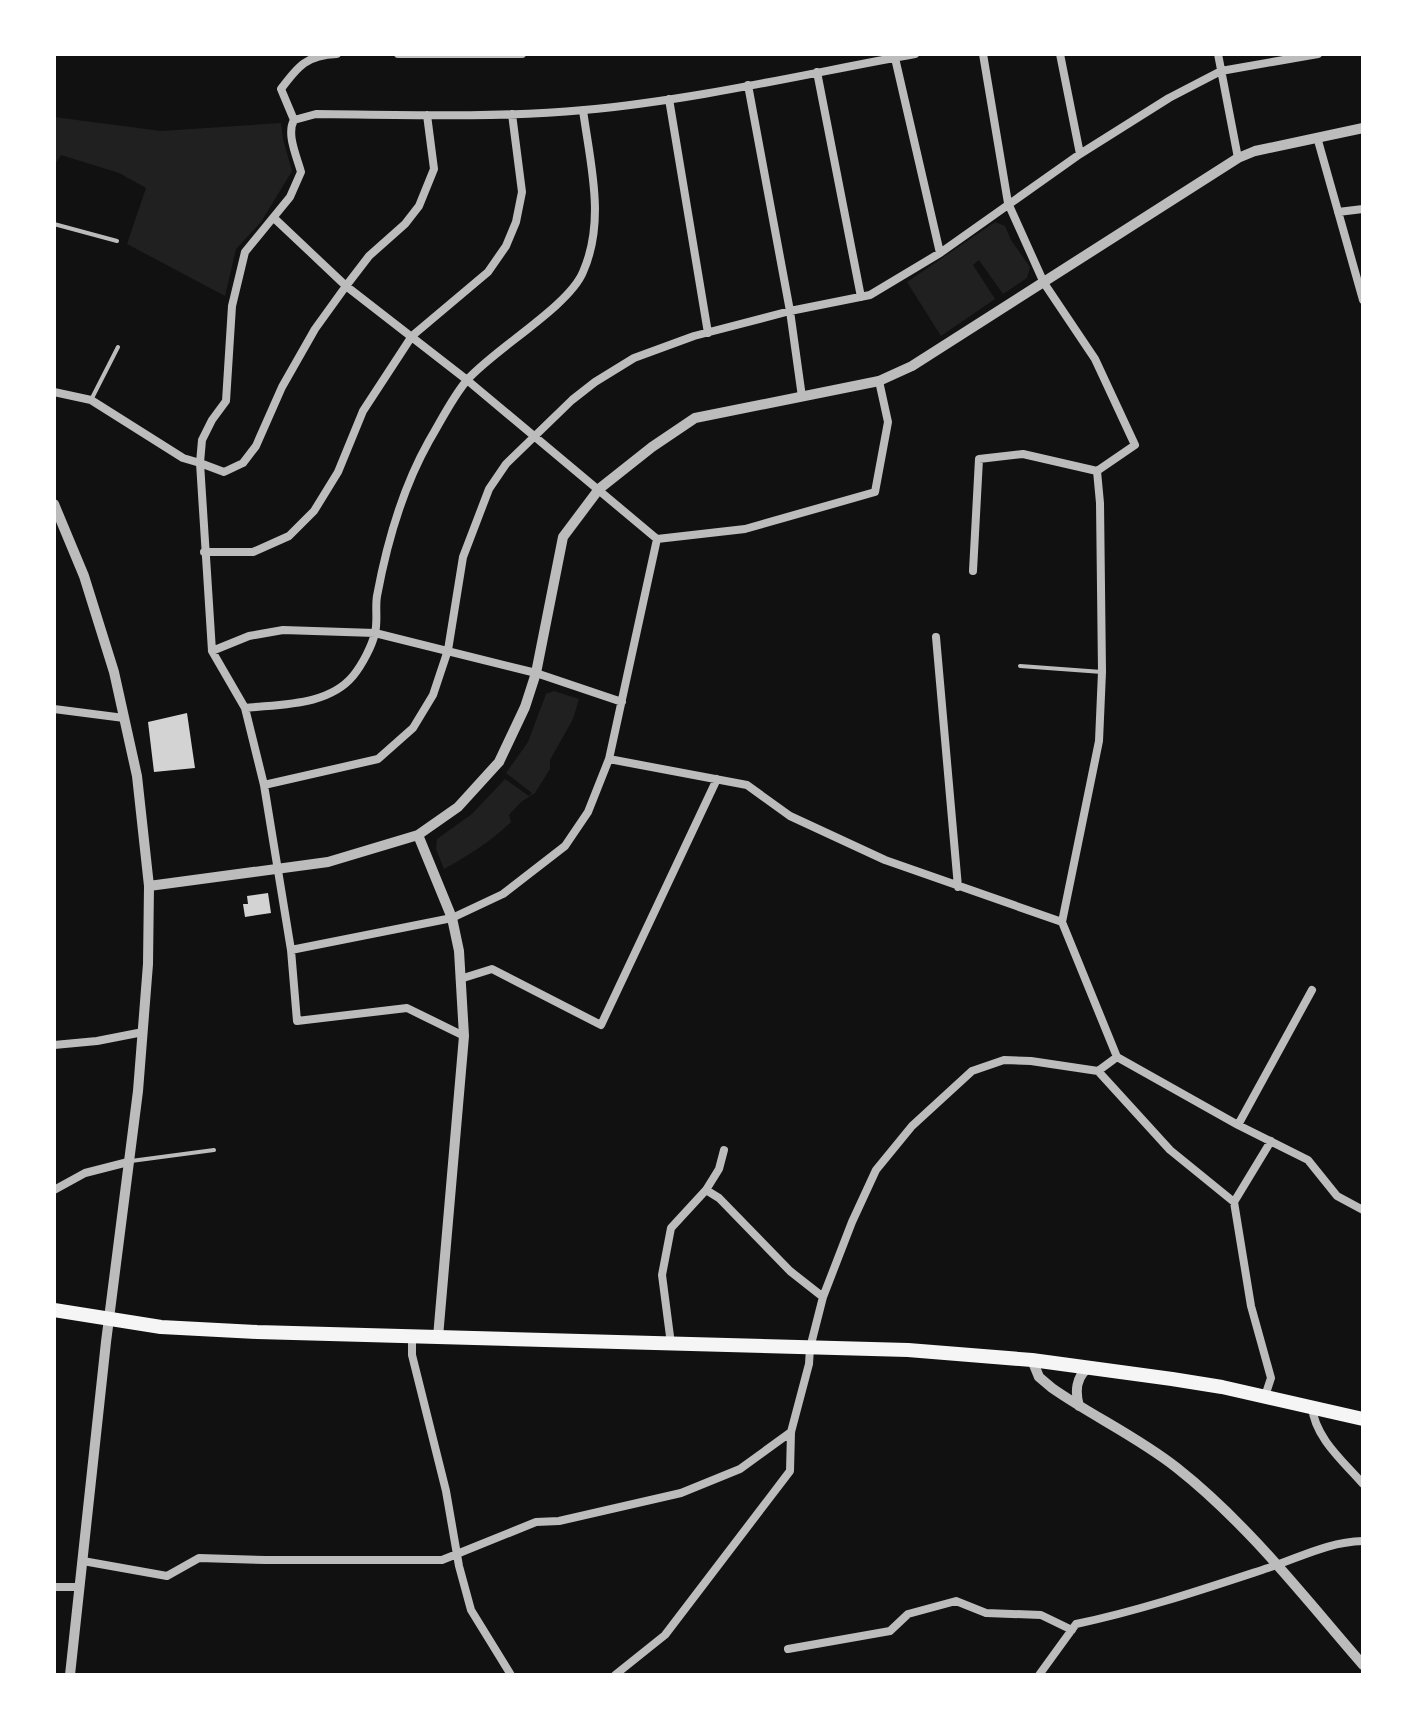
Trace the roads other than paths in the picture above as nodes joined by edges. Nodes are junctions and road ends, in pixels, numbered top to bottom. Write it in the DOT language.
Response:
graph roads {
  1 [pos="337,54"];
  2 [pos="398,54"];
  3 [pos="522,54"];
  4 [pos="915,54"];
  5 [pos="983,54"];
  6 [pos="1060,54"];
  7 [pos="1218,54"];
  8 [pos="1318,54"];
  9 [pos="895,58"];
  10 [pos="1221,71"];
  11 [pos="817,72"];
  12 [pos="748,85"];
  13 [pos="669,99"];
  14 [pos="583,110"];
  15 [pos="512,114"];
  16 [pos="427,115"];
  17 [pos="294,120"];
  18 [pos="1363,128"];
  19 [pos="1317,137"];
  20 [pos="1080,154"];
  21 [pos="1238,158"];
  22 [pos="1008,203"];
  23 [pos="1363,209"];
  24 [pos="1338,212"];
  25 [pos="274,218"];
  26 [pos="54,224"];
  27 [pos="117,241"];
  28 [pos="940,253"];
  29 [pos="1044,283"];
  30 [pos="346,286"];
  31 [pos="861,297"];
  32 [pos="1363,300"];
  33 [pos="790,311"];
  34 [pos="708,333"];
  35 [pos="412,336"];
  36 [pos="118,347"];
  37 [pos="467,380"];
  38 [pos="879,381"];
  39 [pos="54,392"];
  40 [pos="802,397"];
  41 [pos="91,400"];
  42 [pos="536,437"];
  43 [pos="200,463"];
  44 [pos="1097,471"];
  45 [pos="599,489"];
  46 [pos="54,504"];
  47 [pos="657,539"];
  48 [pos="204,552"];
  49 [pos="973,571"];
  50 [pos="375,633"];
  51 [pos="936,637"];
  52 [pos="448,650"];
  53 [pos="212,651"];
  54 [pos="1020,666"];
  55 [pos="1102,672"];
  56 [pos="536,673"];
  57 [pos="622,702"];
  58 [pos="245,708"];
  59 [pos="54,709"];
  60 [pos="124,718"];
  61 [pos="609,759"];
  62 [pos="717,779"];
  63 [pos="264,785"];
  64 [pos="418,835"];
  65 [pos="279,870"];
  66 [pos="149,886"];
  67 [pos="958,887"];
  68 [pos="452,918"];
  69 [pos="1062,922"];
  70 [pos="291,950"];
  71 [pos="460,979"];
  72 [pos="1312,990"];
  73 [pos="143,1032"];
  74 [pos="464,1036"];
  75 [pos="54,1045"];
  76 [pos="1117,1057"];
  77 [pos="1098,1071"];
  78 [pos="1238,1125"];
  79 [pos="1271,1141"];
  80 [pos="214,1150"];
  81 [pos="724,1150"];
  82 [pos="128,1162"];
  83 [pos="54,1190"];
  84 [pos="706,1190"];
  85 [pos="1234,1202"];
  86 [pos="1363,1210"];
  87 [pos="823,1297"];
  88 [pos="54,1310"];
  89 [pos="109,1320"];
  90 [pos="412,1337"];
  91 [pos="438,1337"];
  92 [pos="671,1344"];
  93 [pos="810,1348"];
  94 [pos="1032,1360"];
  95 [pos="1088,1368"];
  96 [pos="1265,1396"];
  97 [pos="1079,1406"];
  98 [pos="1312,1407"];
  99 [pos="1363,1419"];
  100 [pos="791,1432"];
  101 [pos="1363,1484"];
  102 [pos="1363,1541"];
  103 [pos="457,1555"];
  104 [pos="83,1561"];
  105 [pos="1277,1565"];
  106 [pos="54,1587"];
  107 [pos="80,1587"];
  108 [pos="1072,1630"];
  109 [pos="788,1649"];
  110 [pos="1363,1665"];
  111 [pos="70,1675"];
  112 [pos="511,1675"];
  113 [pos="615,1675"];
  114 [pos="1039,1675"];
  1 -- 17 [label="street"];
  2 -- 3 [label="street"];
  4 -- 9 [label="street"];
  5 -- 22 [label="street"];
  6 -- 20 [label="street"];
  7 -- 10 [label="street"];
  8 -- 10 [label="street"];
  9 -- 11 [label="street"];
  9 -- 28 [label="street"];
  10 -- 20 [label="street"];
  10 -- 21 [label="street"];
  11 -- 12 [label="street"];
  11 -- 31 [label="street"];
  12 -- 13 [label="street"];
  12 -- 33 [label="street"];
  13 -- 14 [label="street"];
  13 -- 34 [label="street"];
  14 -- 15 [label="street"];
  14 -- 37 [label="street"];
  15 -- 16 [label="street"];
  15 -- 35 [label="street"];
  16 -- 17 [label="street"];
  16 -- 30 [label="street"];
  17 -- 25 [label="street"];
  18 -- 19 [label="street"];
  19 -- 21 [label="street"];
  19 -- 24 [label="street"];
  20 -- 22 [label="street"];
  21 -- 29 [label="street"];
  22 -- 28 [label="street"];
  22 -- 29 [label="street"];
  23 -- 24 [label="street"];
  24 -- 32 [label="street"];
  25 -- 30 [label="street"];
  25 -- 43 [label="street"];
  26 -- 27 [label="lane"];
  28 -- 31 [label="street"];
  29 -- 38 [label="street"];
  29 -- 44 [label="street"];
  30 -- 35 [label="street"];
  30 -- 43 [label="street"];
  31 -- 33 [label="street"];
  33 -- 34 [label="street"];
  33 -- 40 [label="street"];
  34 -- 42 [label="street"];
  35 -- 37 [label="street"];
  35 -- 48 [label="street"];
  36 -- 41 [label="lane"];
  37 -- 42 [label="street"];
  37 -- 50 [label="street"];
  38 -- 40 [label="street"];
  38 -- 47 [label="street"];
  39 -- 41 [label="street"];
  40 -- 45 [label="street"];
  41 -- 43 [label="street"];
  42 -- 45 [label="street"];
  42 -- 52 [label="street"];
  43 -- 48 [label="street"];
  44 -- 49 [label="street"];
  44 -- 55 [label="street"];
  45 -- 47 [label="street"];
  45 -- 56 [label="street"];
  46 -- 60 [label="street"];
  47 -- 57 [label="street"];
  48 -- 53 [label="street"];
  50 -- 52 [label="street"];
  50 -- 53 [label="street"];
  50 -- 58 [label="street"];
  51 -- 67 [label="street"];
  52 -- 56 [label="street"];
  52 -- 63 [label="street"];
  53 -- 58 [label="street"];
  54 -- 55 [label="lane"];
  55 -- 69 [label="street"];
  56 -- 57 [label="street"];
  56 -- 64 [label="street"];
  57 -- 61 [label="street"];
  58 -- 63 [label="street"];
  59 -- 60 [label="street"];
  60 -- 66 [label="street"];
  61 -- 62 [label="street"];
  61 -- 68 [label="street"];
  62 -- 67 [label="street"];
  62 -- 71 [label="street"];
  63 -- 65 [label="street"];
  64 -- 65 [label="street"];
  64 -- 68 [label="street"];
  65 -- 66 [label="street"];
  65 -- 70 [label="street"];
  66 -- 73 [label="street"];
  67 -- 69 [label="street"];
  68 -- 70 [label="street"];
  68 -- 71 [label="street"];
  69 -- 76 [label="street"];
  70 -- 74 [label="street"];
  71 -- 74 [label="street"];
  72 -- 78 [label="street"];
  73 -- 75 [label="street"];
  73 -- 82 [label="street"];
  74 -- 91 [label="street"];
  76 -- 77 [label="street"];
  76 -- 78 [label="street"];
  77 -- 85 [label="street"];
  77 -- 87 [label="street"];
  78 -- 79 [label="street"];
  79 -- 85 [label="street"];
  79 -- 86 [label="street"];
  80 -- 82 [label="lane"];
  81 -- 84 [label="street"];
  82 -- 83 [label="street"];
  82 -- 89 [label="street"];
  84 -- 87 [label="street"];
  84 -- 92 [label="street"];
  85 -- 96 [label="street"];
  87 -- 93 [label="street"];
  88 -- 89 [label="highway"];
  89 -- 90 [label="highway"];
  89 -- 104 [label="street"];
  90 -- 91 [label="highway"];
  90 -- 103 [label="street"];
  91 -- 92 [label="highway"];
  92 -- 93 [label="highway"];
  93 -- 94 [label="highway"];
  93 -- 100 [label="street"];
  94 -- 95 [label="highway"];
  94 -- 97 [label="street"];
  95 -- 96 [label="highway"];
  95 -- 97 [label="street"];
  96 -- 98 [label="highway"];
  97 -- 105 [label="street"];
  98 -- 99 [label="highway"];
  98 -- 101 [label="street"];
  100 -- 103 [label="street"];
  100 -- 113 [label="street"];
  102 -- 105 [label="street"];
  103 -- 104 [label="street"];
  103 -- 112 [label="street"];
  104 -- 107 [label="street"];
  105 -- 108 [label="street"];
  105 -- 110 [label="street"];
  106 -- 107 [label="street"];
  107 -- 111 [label="street"];
  108 -- 109 [label="street"];
  108 -- 114 [label="street"];
}
